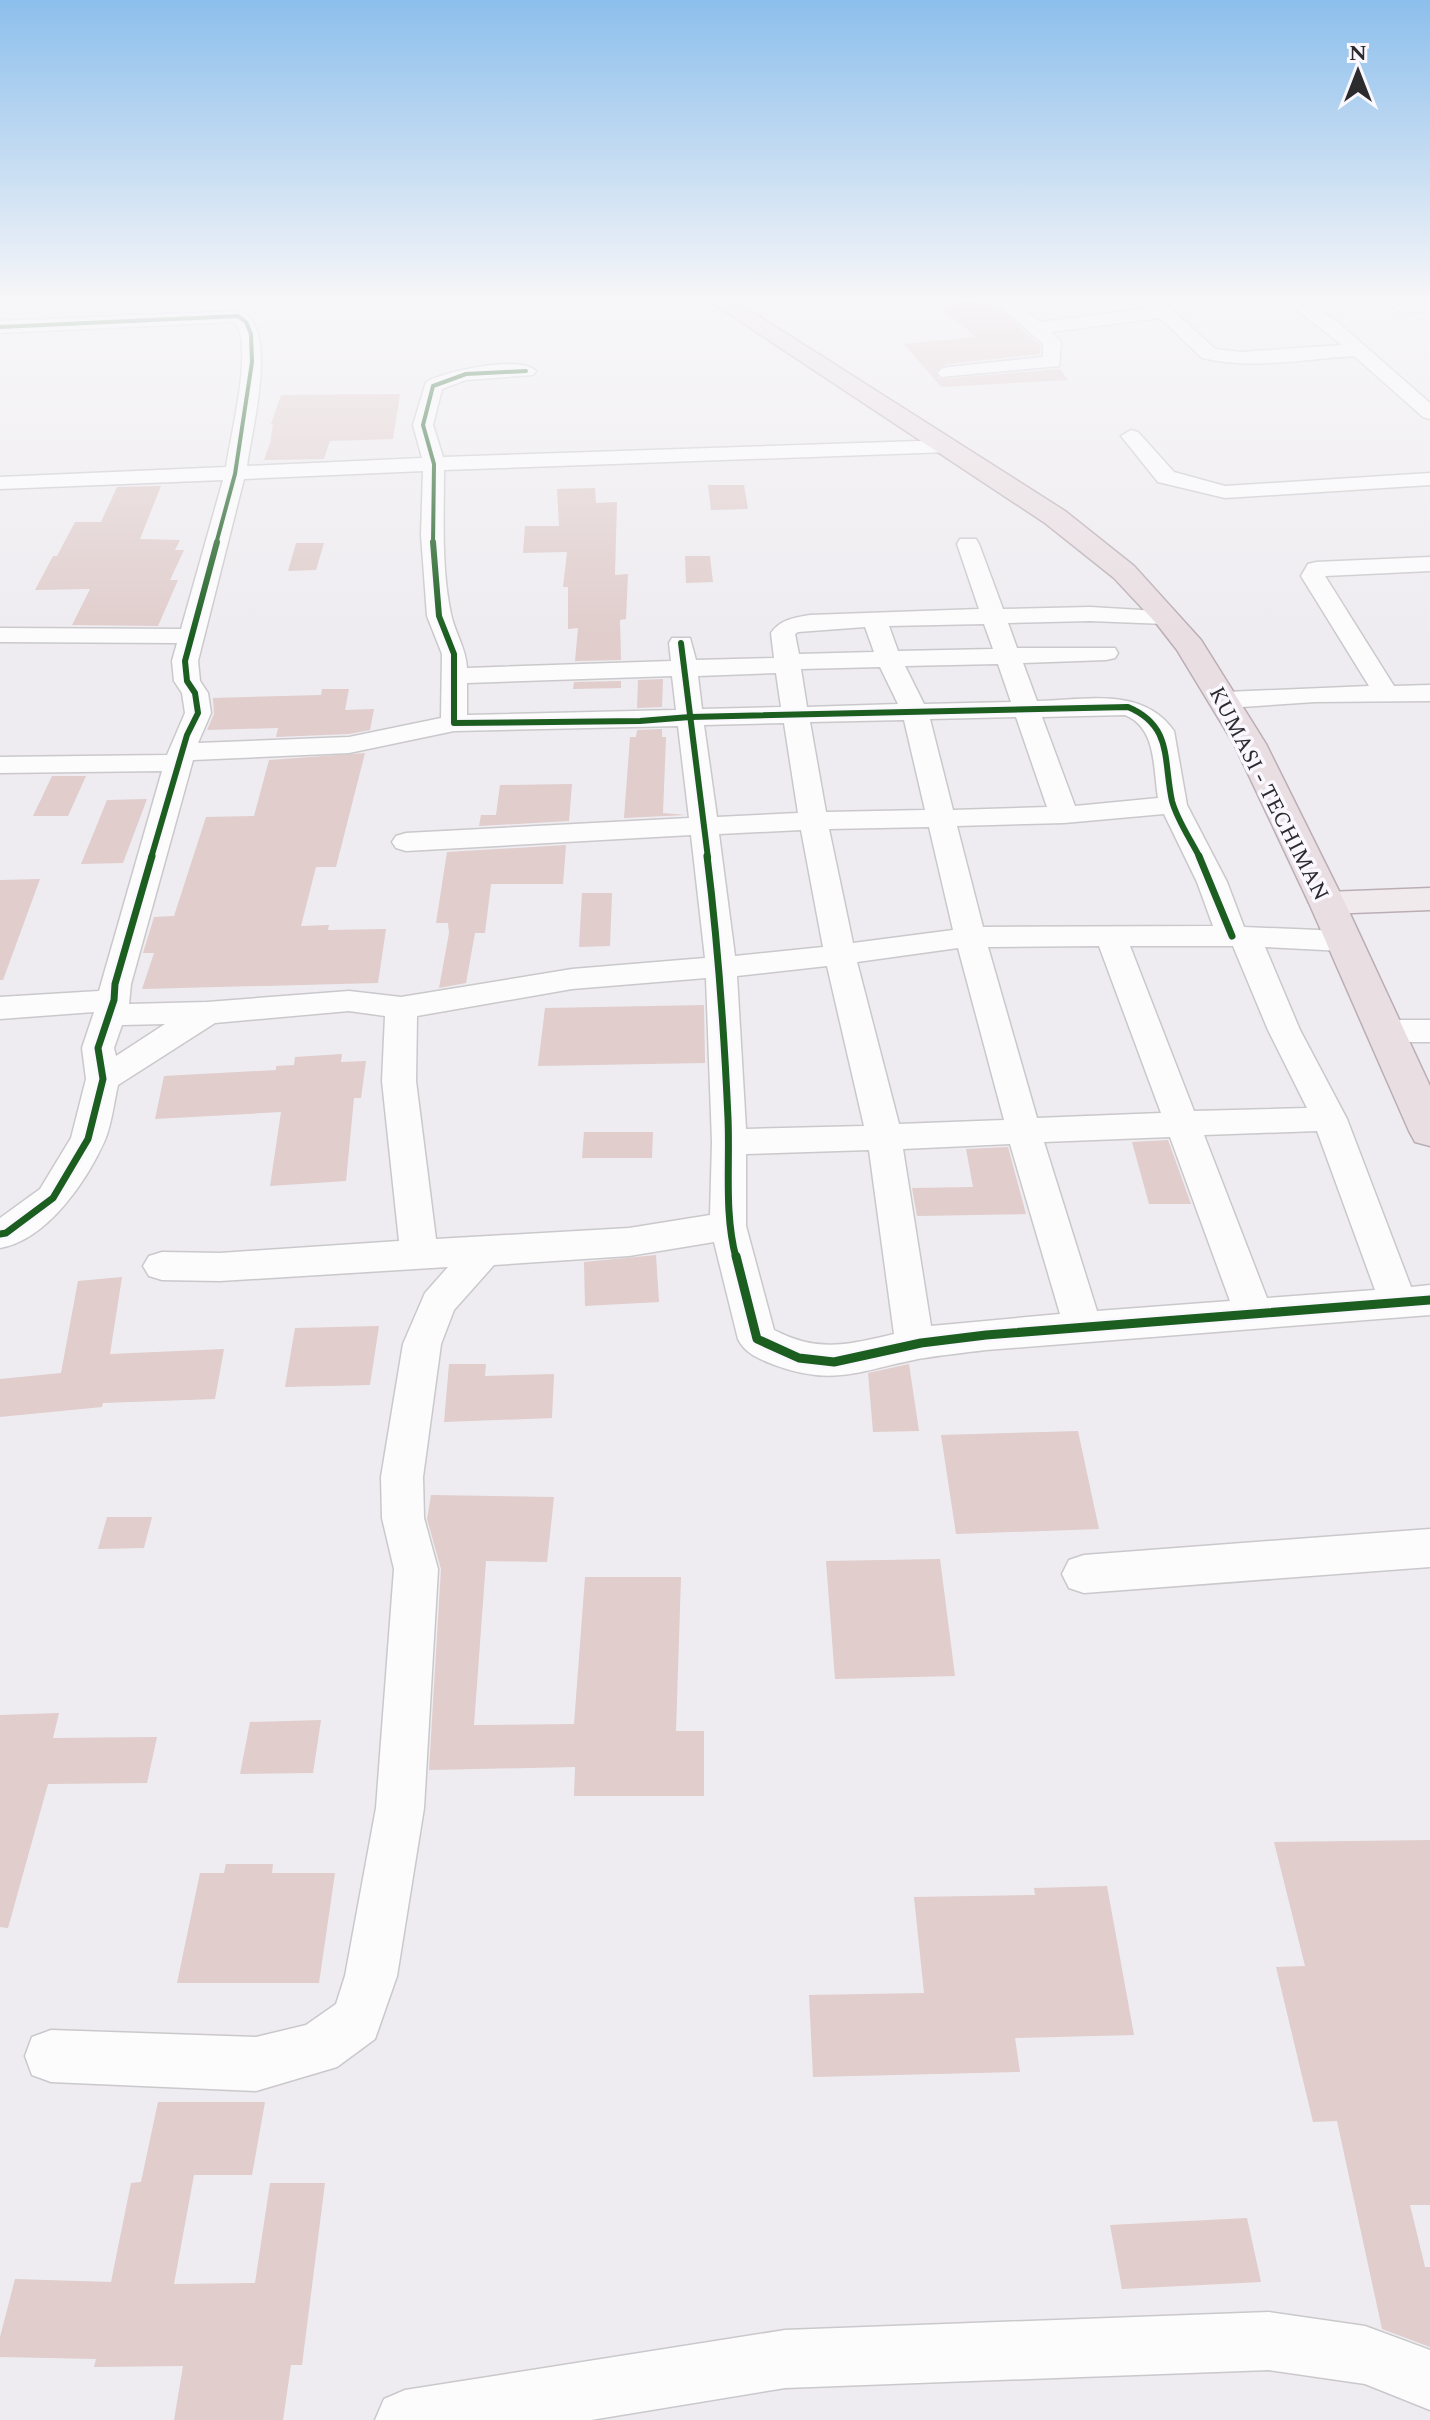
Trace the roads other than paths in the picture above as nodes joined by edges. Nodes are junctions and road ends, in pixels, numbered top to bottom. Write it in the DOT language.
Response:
graph roads {
  1 [pos="245,411"];
  2 [pos="427,411"];
  3 [pos="894,411"];
  4 [pos="1131,436"];
  5 [pos="949,446"];
  6 [pos="434,464"];
  7 [pos="235,474"];
  8 [pos="1430,479"];
  9 [pos="0,483"];
  10 [pos="968,544"];
  11 [pos="1430,564"];
  12 [pos="1090,614"];
  13 [pos="992,616"];
  14 [pos="1166,617"];
  15 [pos="874,619"];
  16 [pos="0,635"];
  17 [pos="193,636"];
  18 [pos="1106,653"];
  19 [pos="683,656"];
  20 [pos="1007,656"];
  21 [pos="889,660"];
  22 [pos="787,663"];
  23 [pos="454,676"];
  24 [pos="1386,693"];
  25 [pos="1430,693"];
  26 [pos="1226,700"];
  27 [pos="1128,707"];
  28 [pos="1026,710"];
  29 [pos="915,712"];
  30 [pos="796,716"];
  31 [pos="690,717"];
  32 [pos="454,723"];
  33 [pos="180,757"];
  34 [pos="0,765"];
  35 [pos="1173,805"];
  36 [pos="1064,815"];
  37 [pos="939,817"];
  38 [pos="814,821"];
  39 [pos="703,828"];
  40 [pos="406,842"];
  41 [pos="1430,899"];
  42 [pos="1327,903"];
  43 [pos="1111,936"];
  44 [pos="970,937"];
  45 [pos="1238,937"];
  46 [pos="1343,941"];
  47 [pos="840,954"];
  48 [pos="721,965"];
  49 [pos="0,1008"];
  50 [pos="111,1008"];
  51 [pos="401,1008"];
  52 [pos="207,1013"];
  53 [pos="1386,1031"];
  54 [pos="1430,1031"];
  55 [pos="103,1079"];
  56 [pos="1330,1119"];
  57 [pos="1179,1123"];
  58 [pos="1024,1131"];
  59 [pos="1430,1131"];
  60 [pos="885,1139"];
  61 [pos="729,1142"];
  62 [pos="728,1226"];
  63 [pos="0,1234"];
  64 [pos="483,1253"];
  65 [pos="419,1254"];
  66 [pos="162,1266"];
  67 [pos="1414,1300"];
  68 [pos="1254,1314"];
  69 [pos="1083,1326"];
  70 [pos="914,1344"];
  71 [pos="1430,1548"];
  72 [pos="1084,1574"];
  73 [pos="51,2056"];
  74 [pos="1430,2380"];
  75 [pos="405,2420"];
  1 -- 7 [label="street"];
  2 -- 6 [label="street"];
  3 -- 5 [label="highway, KUMASI - TECHIMAN"];
  4 -- 8 [label="street"];
  5 -- 6 [label="street"];
  5 -- 14 [label="highway, KUMASI - TECHIMAN"];
  6 -- 7 [label="street"];
  6 -- 23 [label="street"];
  7 -- 9 [label="street"];
  7 -- 17 [label="street"];
  10 -- 13 [label="street"];
  11 -- 24 [label="street"];
  12 -- 13 [label="street"];
  12 -- 14 [label="street"];
  12 -- 18 [label="street"];
  13 -- 15 [label="street"];
  13 -- 20 [label="street"];
  14 -- 26 [label="highway, KUMASI - TECHIMAN"];
  15 -- 21 [label="street"];
  15 -- 22 [label="street"];
  16 -- 17 [label="street"];
  17 -- 33 [label="street"];
  18 -- 20 [label="street"];
  18 -- 27 [label="street"];
  19 -- 22 [label="street"];
  19 -- 23 [label="street"];
  19 -- 31 [label="street"];
  20 -- 21 [label="street"];
  20 -- 28 [label="street"];
  21 -- 22 [label="street"];
  21 -- 29 [label="street"];
  22 -- 30 [label="street"];
  23 -- 32 [label="street"];
  24 -- 25 [label="street"];
  24 -- 26 [label="street"];
  26 -- 42 [label="highway, KUMASI - TECHIMAN"];
  27 -- 28 [label="street"];
  27 -- 35 [label="street"];
  28 -- 29 [label="street"];
  28 -- 36 [label="street"];
  29 -- 30 [label="street"];
  29 -- 37 [label="street"];
  30 -- 31 [label="street"];
  30 -- 38 [label="street"];
  31 -- 32 [label="street"];
  31 -- 39 [label="street"];
  32 -- 33 [label="street"];
  33 -- 34 [label="street"];
  33 -- 50 [label="street"];
  35 -- 36 [label="street"];
  35 -- 45 [label="street"];
  36 -- 37 [label="street"];
  37 -- 38 [label="street"];
  37 -- 44 [label="street"];
  38 -- 39 [label="street"];
  38 -- 47 [label="street"];
  39 -- 40 [label="street"];
  39 -- 48 [label="street"];
  41 -- 42 [label="main road"];
  42 -- 46 [label="highway, KUMASI - TECHIMAN"];
  43 -- 44 [label="street"];
  43 -- 45 [label="street"];
  43 -- 57 [label="street"];
  44 -- 47 [label="street"];
  44 -- 58 [label="street"];
  45 -- 46 [label="street"];
  45 -- 56 [label="street"];
  46 -- 53 [label="highway, KUMASI - TECHIMAN"];
  47 -- 48 [label="street"];
  47 -- 60 [label="street"];
  48 -- 51 [label="street"];
  48 -- 61 [label="street"];
  49 -- 50 [label="street"];
  50 -- 52 [label="street"];
  50 -- 55 [label="street"];
  51 -- 52 [label="street"];
  51 -- 65 [label="street"];
  52 -- 55 [label="street"];
  53 -- 54 [label="street"];
  53 -- 59 [label="highway, KUMASI - TECHIMAN"];
  55 -- 63 [label="street"];
  56 -- 57 [label="street"];
  56 -- 67 [label="street"];
  57 -- 58 [label="street"];
  57 -- 68 [label="street"];
  58 -- 60 [label="street"];
  58 -- 69 [label="street"];
  60 -- 61 [label="street"];
  60 -- 70 [label="street"];
  61 -- 62 [label="street"];
  62 -- 64 [label="street"];
  62 -- 70 [label="street"];
  64 -- 65 [label="street"];
  64 -- 73 [label="street"];
  65 -- 66 [label="street"];
  67 -- 68 [label="street"];
  68 -- 69 [label="street"];
  69 -- 70 [label="street"];
  71 -- 72 [label="street"];
  74 -- 75 [label="street"];
}
